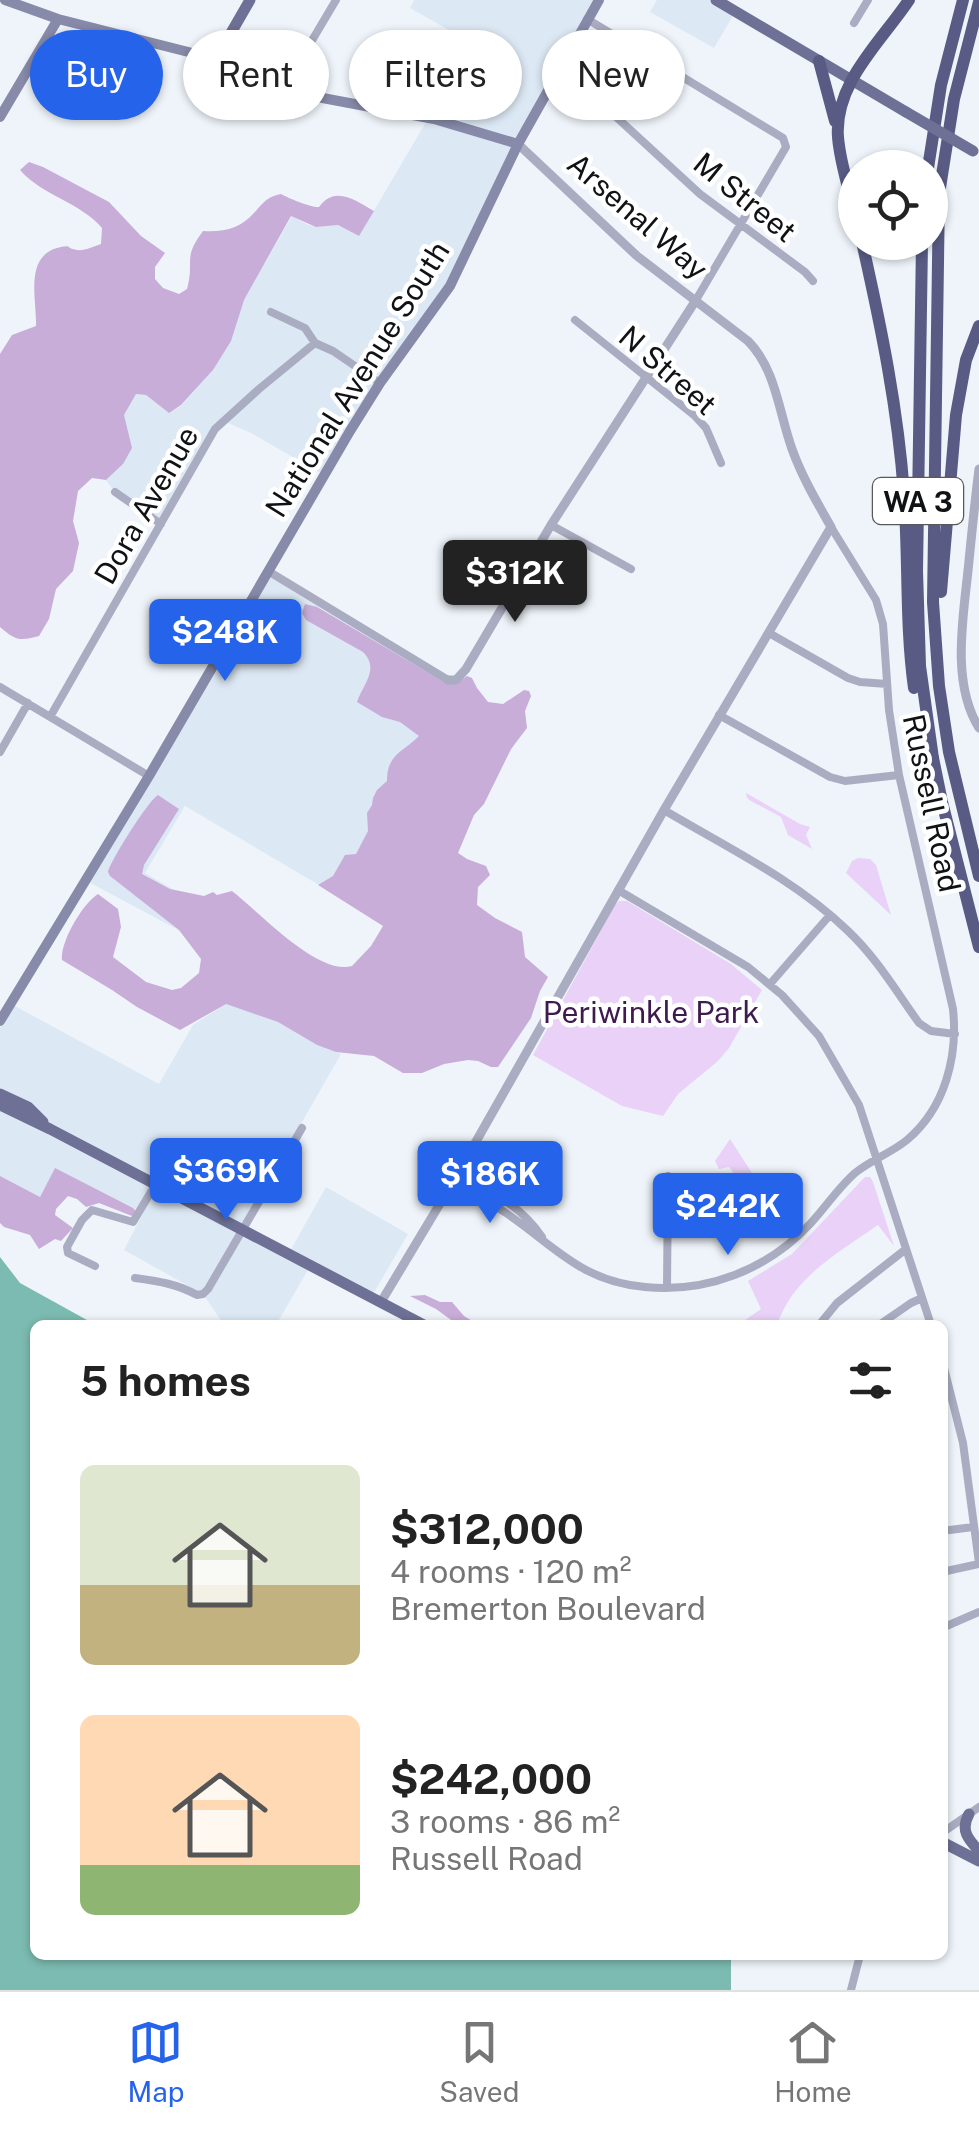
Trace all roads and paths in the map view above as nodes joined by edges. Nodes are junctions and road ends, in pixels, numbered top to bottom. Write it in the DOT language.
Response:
graph roads {
  1 [pos="6,0"];
  2 [pos="250,0"];
  3 [pos="336,0"];
  4 [pos="599,0"];
  5 [pos="716,0"];
  6 [pos="868,0"];
  7 [pos="908,0"];
  8 [pos="963,0"];
  9 [pos="979,2"];
  10 [pos="21,3"];
  11 [pos="58,18"];
  12 [pos="587,19"];
  13 [pos="854,23"];
  14 [pos="233,30"];
  15 [pos="318,30"];
  16 [pos="581,30"];
  17 [pos="183,50"];
  18 [pos="819,61"];
  19 [pos="852,81"];
  20 [pos="329,99"];
  21 [pos="542,100"];
  22 [pos="0,118"];
  23 [pos="619,120"];
  24 [pos="838,134"];
  25 [pos="518,144"];
  26 [pos="841,150"];
  27 [pos="931,150"];
  28 [pos="976,153"];
  29 [pos="742,226"];
  30 [pos="866,260"];
  31 [pos="922,260"];
  32 [pos="813,281"];
  33 [pos="696,300"];
  34 [pos="271,312"];
  35 [pos="575,320"];
  36 [pos="979,326"];
  37 [pos="315,343"];
  38 [pos="647,377"];
  39 [pos="380,383"];
  40 [pos="721,462"];
  41 [pos="979,473"];
  42 [pos="115,492"];
  43 [pos="160,524"];
  44 [pos="551,526"];
  45 [pos="830,527"];
  46 [pos="631,569"];
  47 [pos="268,571"];
  48 [pos="768,633"];
  49 [pos="448,680"];
  50 [pos="888,684"];
  51 [pos="0,687"];
  52 [pos="28,704"];
  53 [pos="719,715"];
  54 [pos="943,715"];
  55 [pos="50,718"];
  56 [pos="979,728"];
  57 [pos="0,752"];
  58 [pos="933,758"];
  59 [pos="900,775"];
  60 [pos="149,776"];
  61 [pos="664,810"];
  62 [pos="979,876"];
  63 [pos="618,890"];
  64 [pos="830,915"];
  65 [pos="979,946"];
  66 [pos="770,984"];
  67 [pos="0,1021"];
  68 [pos="955,1034"];
  69 [pos="0,1094"];
  70 [pos="0,1105"];
  71 [pos="50,1128"];
  72 [pos="302,1128"];
  73 [pos="877,1158"];
  74 [pos="668,1176"];
  75 [pos="456,1177"];
  76 [pos="155,1185"];
  77 [pos="243,1231"];
  78 [pos="906,1249"];
  79 [pos="95,1266"];
  80 [pos="135,1278"];
  81 [pos="667,1288"];
  82 [pos="922,1298"];
  83 [pos="380,1302"];
  84 [pos="414,1320"];
  85 [pos="823,1320"];
  86 [pos="886,1320"];
  87 [pos="929,1320"];
  88 [pos="948,1384"];
  89 [pos="974,1527"];
  90 [pos="948,1530"];
  91 [pos="979,1564"];
  92 [pos="948,1571"];
  93 [pos="979,1612"];
  94 [pos="948,1625"];
  95 [pos="974,1811"];
  96 [pos="948,1829"];
  97 [pos="948,1845"];
  98 [pos="979,1851"];
  99 [pos="979,1861"];
  100 [pos="859,1960"];
  101 [pos="851,1990"];
  1 -- 10 [label="main road, Arsenal Way"];
  2 -- 14 [label="main road"];
  3 -- 15 [label="street"];
  4 -- 12 [label="main road, National Avenue South"];
  5 -- 18 [label="main road"];
  6 -- 13 [label="street"];
  7 -- 19 [label="highway"];
  8 -- 27 [label="highway"];
  9 -- 54 [label="highway, WA 3"];
  10 -- 11 [label="main road, Arsenal Way"];
  11 -- 17 [label="main road, Arsenal Way"];
  11 -- 22 [label="main road"];
  12 -- 16 [label="main road, National Avenue South"];
  12 -- 29 [label="street"];
  18 -- 19 [label="main road"];
  18 -- 24 [label="highway"];
  19 -- 24 [label="highway"];
  19 -- 28 [label="main road, bridge"];
  20 -- 25 [label="main road, Arsenal Way"];
  21 -- 25 [label="main road, National Avenue South"];
  23 -- 29 [label="street, M Street"];
  24 -- 26 [label="highway"];
  25 -- 33 [label="street, Arsenal Way"];
  25 -- 39 [label="main road, National Avenue South"];
  29 -- 32 [label="street, M Street"];
  29 -- 33 [label="street"];
  30 -- 58 [label="highway"];
  31 -- 58 [label="highway, WA 3"];
  33 -- 38 [label="street"];
  33 -- 45 [label="street, Arsenal Way"];
  34 -- 37 [label="street"];
  35 -- 38 [label="street, N Street"];
  36 -- 54 [label="highway"];
  37 -- 39 [label="street"];
  37 -- 43 [label="street, Dora Avenue"];
  38 -- 40 [label="street, N Street"];
  38 -- 44 [label="street"];
  39 -- 47 [label="main road, National Avenue South"];
  41 -- 56 [label="street"];
  42 -- 43 [label="street"];
  43 -- 55 [label="street, Dora Avenue"];
  44 -- 46 [label="street"];
  44 -- 49 [label="street"];
  45 -- 48 [label="street"];
  45 -- 50 [label="street, Russell Road"];
  47 -- 49 [label="street"];
  47 -- 60 [label="main road, National Avenue South"];
  48 -- 50 [label="street"];
  48 -- 53 [label="street"];
  50 -- 59 [label="street, Russell Road"];
  51 -- 52 [label="street"];
  52 -- 55 [label="street"];
  52 -- 57 [label="street"];
  53 -- 59 [label="street"];
  53 -- 61 [label="street"];
  54 -- 62 [label="highway, WA 3"];
  55 -- 60 [label="street"];
  58 -- 65 [label="highway, WA 3"];
  59 -- 68 [label="street, Russell Road"];
  60 -- 67 [label="main road, National Avenue South"];
  61 -- 63 [label="street"];
  61 -- 64 [label="street"];
  63 -- 66 [label="street"];
  63 -- 75 [label="street"];
  64 -- 66 [label="street"];
  64 -- 68 [label="street"];
  66 -- 73 [label="street"];
  68 -- 73 [label="street, Russell Road"];
  69 -- 71 [label="main road"];
  70 -- 71 [label="main road"];
  71 -- 76 [label="main road"];
  72 -- 77 [label="street"];
  73 -- 78 [label="street"];
  73 -- 81 [label="street, Russell Road"];
  74 -- 81 [label="street"];
  75 -- 81 [label="street, Russell Road"];
  75 -- 83 [label="street"];
  76 -- 77 [label="main road"];
  76 -- 79 [label="street"];
  77 -- 80 [label="street"];
  77 -- 83 [label="main road"];
  78 -- 82 [label="street"];
  78 -- 85 [label="street"];
  82 -- 86 [label="street"];
  82 -- 87 [label="street"];
  83 -- 84 [label="main road"];
  88 -- 89 [label="street"];
  89 -- 90 [label="street"];
  89 -- 91 [label="street"];
  91 -- 92 [label="street"];
  93 -- 94 [label="street"];
  95 -- 96 [label="street"];
  95 -- 98 [label="main road"];
  97 -- 99 [label="main road"];
  100 -- 101 [label="street"];
}
